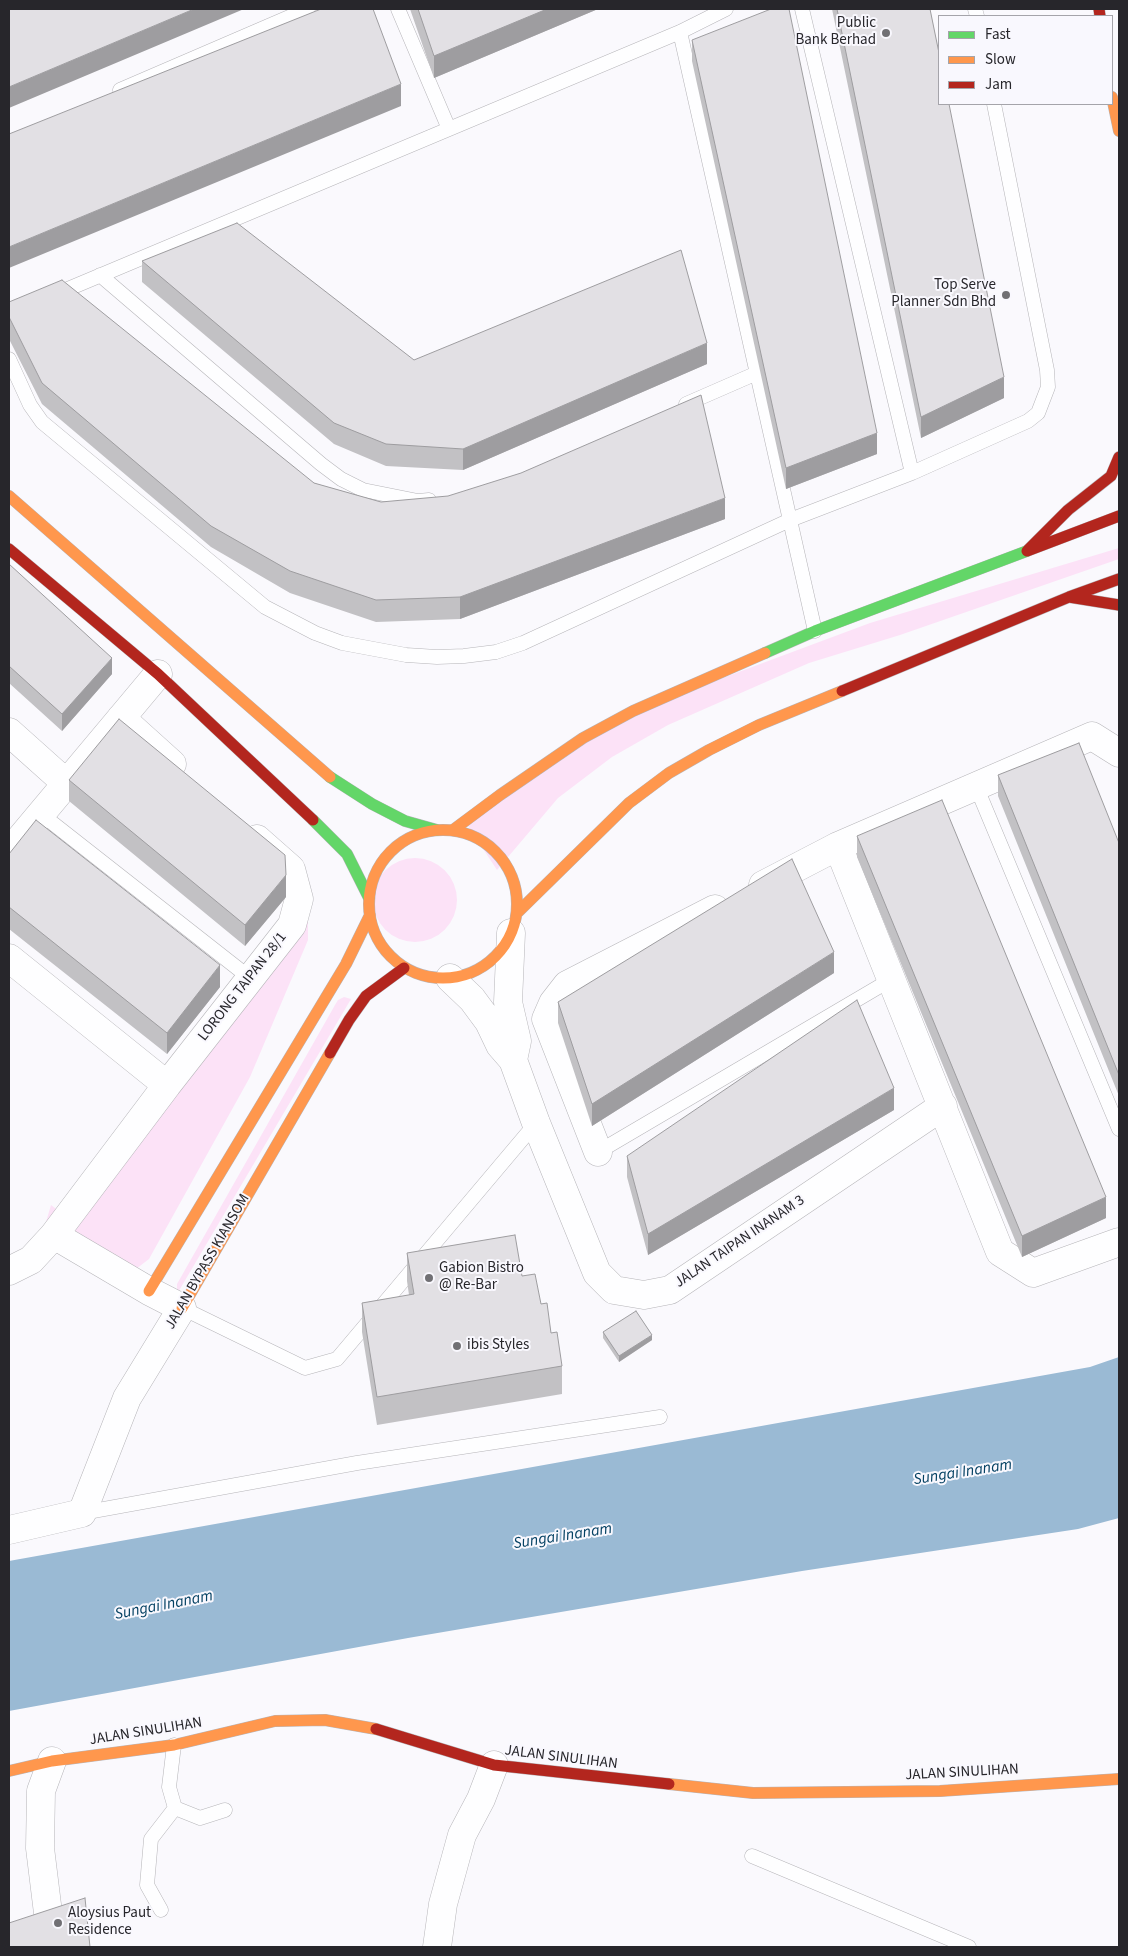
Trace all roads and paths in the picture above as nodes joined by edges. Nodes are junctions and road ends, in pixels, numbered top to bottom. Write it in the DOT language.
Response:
graph roads {
  1 [pos="308,9"];
  2 [pos="398,9"];
  3 [pos="726,9"];
  4 [pos="802,9"];
  5 [pos="680,32"];
  6 [pos="108,95"];
  7 [pos="1113,102"];
  8 [pos="994,105"];
  9 [pos="449,129"];
  10 [pos="1119,131"];
  11 [pos="100,275"];
  12 [pos="45,298"];
  13 [pos="9,359"];
  14 [pos="757,373"];
  15 [pos="676,408"];
  16 [pos="1119,457"];
  17 [pos="912,473"];
  18 [pos="9,496"];
  19 [pos="447,500"];
  20 [pos="1119,516"];
  21 [pos="790,520"];
  22 [pos="9,548"];
  23 [pos="1028,550"];
  24 [pos="1119,579"];
  25 [pos="1069,597"];
  26 [pos="1119,605"];
  27 [pos="814,631"];
  28 [pos="158,674"];
  29 [pos="121,718"];
  30 [pos="9,732"];
  31 [pos="1119,753"];
  32 [pos="188,777"];
  33 [pos="66,783"];
  34 [pos="976,786"];
  35 [pos="41,814"];
  36 [pos="239,823"];
  37 [pos="437,830"];
  38 [pos="453,830"];
  39 [pos="838,846"];
  40 [pos="9,852"];
  41 [pos="369,898"];
  42 [pos="370,916"];
  43 [pos="514,923"];
  44 [pos="9,958"];
  45 [pos="404,968"];
  46 [pos="250,978"];
  47 [pos="450,978"];
  48 [pos="892,978"];
  49 [pos="513,1060"];
  50 [pos="167,1085"];
  51 [pos="943,1106"];
  52 [pos="536,1123"];
  53 [pos="1119,1129"];
  54 [pos="598,1152"];
  55 [pos="54,1235"];
  56 [pos="1119,1242"];
  57 [pos="9,1271"];
  58 [pos="149,1291"];
  59 [pos="182,1308"];
  60 [pos="660,1417"];
  61 [pos="82,1513"];
  62 [pos="9,1530"];
  63 [pos="174,1745"];
  64 [pos="52,1761"];
  65 [pos="494,1765"];
  66 [pos="9,1771"];
  67 [pos="1119,1779"];
  68 [pos="175,1808"];
  69 [pos="224,1810"];
  70 [pos="752,1856"];
  71 [pos="161,1910"];
  72 [pos="48,1914"];
  73 [pos="437,1947"];
  74 [pos="969,1947"];
  1 -- 6 [label="lane"];
  2 -- 9 [label="lane"];
  3 -- 5 [label="lane"];
  4 -- 17 [label="lane"];
  5 -- 9 [label="lane"];
  5 -- 14 [label="lane"];
  7 -- 10 [label="street"];
  8 -- 17 [label="lane"];
  9 -- 11 [label="lane"];
  11 -- 12 [label="lane"];
  11 -- 19 [label="lane"];
  13 -- 21 [label="lane"];
  14 -- 15 [label="lane"];
  14 -- 21 [label="lane"];
  16 -- 23 [label="street"];
  17 -- 21 [label="lane"];
  18 -- 37 [label="street"];
  20 -- 23 [label="street"];
  21 -- 27 [label="lane"];
  22 -- 28 [label="street"];
  23 -- 27 [label="street"];
  24 -- 25 [label="street"];
  25 -- 26 [label="street"];
  25 -- 43 [label="street"];
  27 -- 38 [label="street"];
  28 -- 29 [label="street"];
  28 -- 41 [label="street"];
  29 -- 32 [label="street"];
  29 -- 33 [label="street"];
  30 -- 33 [label="street"];
  31 -- 34 [label="street"];
  33 -- 35 [label="street"];
  34 -- 39 [label="street"];
  34 -- 53 [label="lane"];
  35 -- 40 [label="street"];
  35 -- 46 [label="lane"];
  36 -- 46 [label="street, LORONG TAIPAN 28/1"];
  37 -- 38 [label="street"];
  37 -- 41 [label="street"];
  38 -- 43 [label="street"];
  39 -- 48 [label="street"];
  39 -- 54 [label="street"];
  41 -- 42 [label="street"];
  42 -- 45 [label="street"];
  42 -- 58 [label="street"];
  43 -- 47 [label="street"];
  43 -- 49 [label="street, JALAN TAIPAN INANAM 3"];
  44 -- 50 [label="street"];
  45 -- 47 [label="street"];
  45 -- 59 [label="street, JALAN BYPASS KIANSOM"];
  46 -- 50 [label="street, LORONG TAIPAN 28/1"];
  47 -- 49 [label="street, JALAN TAIPAN INANAM 3"];
  48 -- 51 [label="street"];
  48 -- 54 [label="lane"];
  49 -- 52 [label="street, JALAN TAIPAN INANAM 3"];
  50 -- 55 [label="street, LORONG TAIPAN 28/1"];
  51 -- 52 [label="street, JALAN TAIPAN INANAM 3"];
  51 -- 56 [label="street"];
  52 -- 59 [label="lane"];
  55 -- 57 [label="street, LORONG TAIPAN 28/1"];
  55 -- 58 [label="street"];
  58 -- 59 [label="street"];
  59 -- 61 [label="street, JALAN BYPASS KIANSOM"];
  60 -- 61 [label="lane"];
  61 -- 62 [label="street"];
  63 -- 64 [label="street, JALAN SINULIHAN"];
  63 -- 65 [label="street, JALAN SINULIHAN"];
  63 -- 68 [label="lane"];
  64 -- 66 [label="street, JALAN SINULIHAN"];
  64 -- 72 [label="street"];
  65 -- 67 [label="street, JALAN SINULIHAN"];
  65 -- 73 [label="street"];
  68 -- 69 [label="lane"];
  68 -- 71 [label="lane"];
  70 -- 74 [label="lane"];
}
